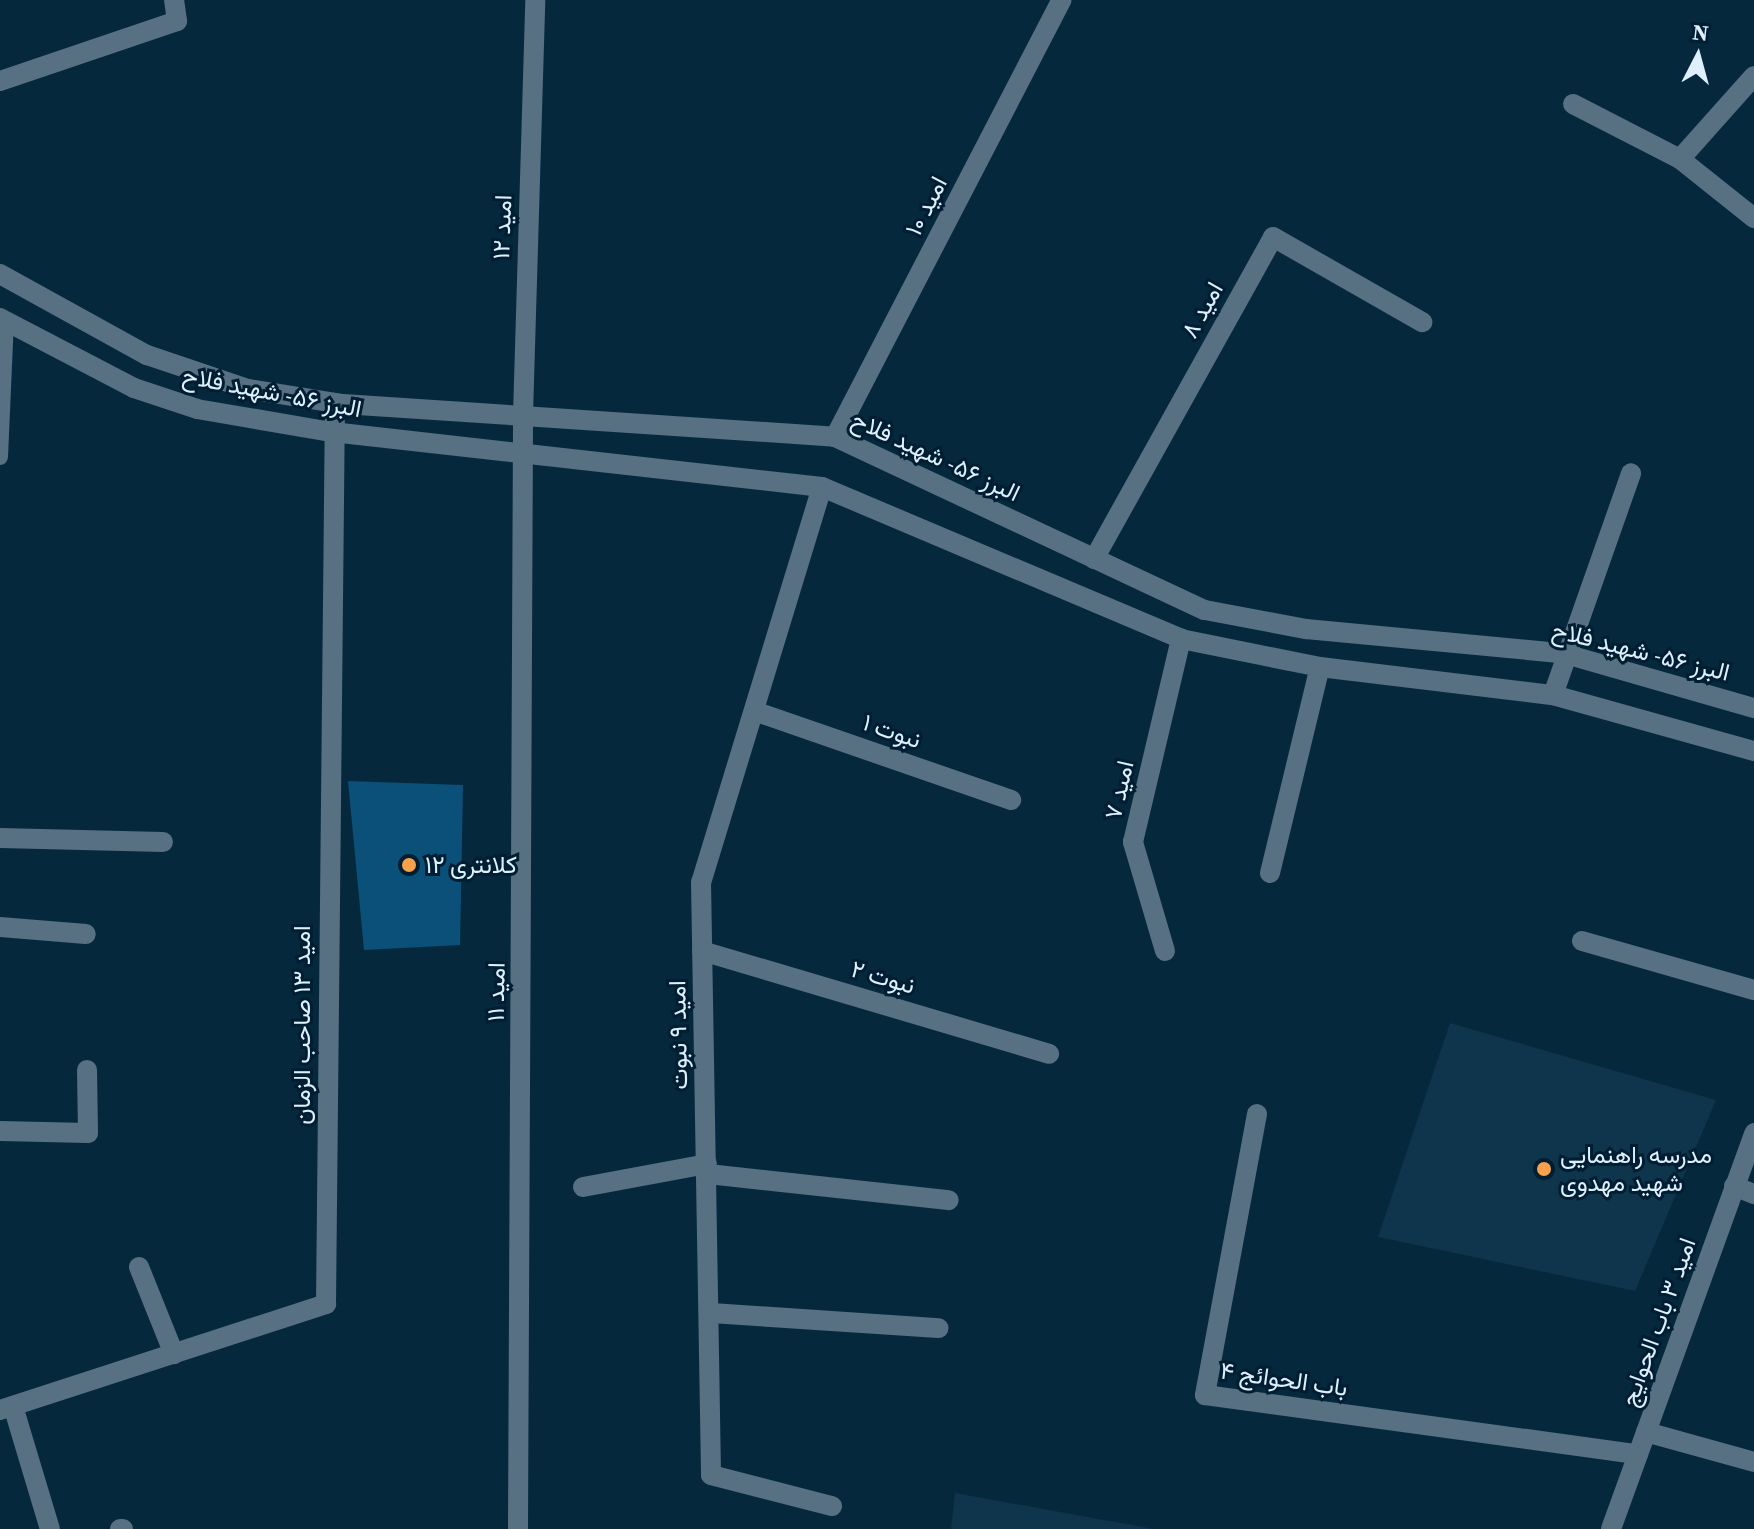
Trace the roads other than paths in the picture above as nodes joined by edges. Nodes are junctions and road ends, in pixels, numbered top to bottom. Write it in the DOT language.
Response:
graph roads {
  1 [pos="174,0"];
  2 [pos="535,0"];
  3 [pos="1062,0"];
  4 [pos="1754,76"];
  5 [pos="0,81"];
  6 [pos="1573,104"];
  7 [pos="1680,159"];
  8 [pos="1754,218"];
  9 [pos="0,274"];
  10 [pos="3,320"];
  11 [pos="1422,322"];
  12 [pos="335,403"];
  13 [pos="523,415"];
  14 [pos="332,432"];
  15 [pos="835,437"];
  16 [pos="529,455"];
  17 [pos="0,457"];
  18 [pos="1631,473"];
  19 [pos="822,487"];
  20 [pos="1094,559"];
  21 [pos="1181,639"];
  22 [pos="1562,653"];
  23 [pos="1320,667"];
  24 [pos="1553,695"];
  25 [pos="1754,708"];
  26 [pos="757,712"];
  27 [pos="1754,751"];
  28 [pos="1011,800"];
  29 [pos="0,838"];
  30 [pos="163,842"];
  31 [pos="1270,873"];
  32 [pos="0,927"];
  33 [pos="86,934"];
  34 [pos="1582,941"];
  35 [pos="702,951"];
  36 [pos="1165,951"];
  37 [pos="1754,990"];
  38 [pos="1049,1054"];
  39 [pos="87,1070"];
  40 [pos="1257,1114"];
  41 [pos="0,1131"];
  42 [pos="1754,1133"];
  43 [pos="708,1169"];
  44 [pos="1734,1186"];
  45 [pos="583,1187"];
  46 [pos="1754,1194"];
  47 [pos="949,1200"];
  48 [pos="139,1267"];
  49 [pos="711,1313"];
  50 [pos="939,1328"];
  51 [pos="174,1354"];
  52 [pos="7,1408"];
  53 [pos="1646,1432"];
  54 [pos="1638,1454"];
  55 [pos="1754,1462"];
  56 [pos="832,1506"];
  57 [pos="50,1529"];
  58 [pos="518,1529"];
  59 [pos="1611,1529"];
  1 -- 5 [label="street"];
  2 -- 13 [label="street, امید ۱۲"];
  3 -- 15 [label="street, امید ۱۰"];
  4 -- 7 [label="street"];
  6 -- 7 [label="street"];
  7 -- 8 [label="street"];
  9 -- 12 [label="street, البرز ۵۶- شهید فلاح"];
  10 -- 14 [label="street, البرز ۵۶- شهید فلاح"];
  10 -- 17 [label="lane"];
  11 -- 20 [label="street, امید ۸"];
  12 -- 13 [label="street, البرز ۵۶- شهید فلاح"];
  12 -- 14 [label="street, امید ۱۳ صاحب الزمان"];
  13 -- 15 [label="street, البرز ۵۶- شهید فلاح"];
  13 -- 16 [label="street, امید ۱۲"];
  14 -- 16 [label="street, البرز ۵۶- شهید فلاح"];
  14 -- 51 [label="street, امید ۱۳ صاحب الزمان"];
  15 -- 20 [label="street, البرز ۵۶- شهید فلاح"];
  16 -- 19 [label="street, البرز ۵۶- شهید فلاح"];
  16 -- 58 [label="street, امید ۱۱"];
  18 -- 22 [label="street"];
  19 -- 21 [label="street, البرز ۵۶- شهید فلاح"];
  19 -- 26 [label="street, امید ۹ نبوت"];
  20 -- 22 [label="street, البرز ۵۶- شهید فلاح"];
  21 -- 23 [label="street, البرز ۵۶- شهید فلاح"];
  21 -- 36 [label="street, امید ۷"];
  22 -- 24 [label="street"];
  22 -- 25 [label="street, البرز ۵۶- شهید فلاح"];
  23 -- 24 [label="street, البرز ۵۶- شهید فلاح"];
  23 -- 31 [label="street"];
  24 -- 27 [label="street, البرز ۵۶- شهید فلاح"];
  26 -- 28 [label="street, نبوت ۱"];
  26 -- 35 [label="street, امید ۹ نبوت"];
  29 -- 30 [label="street"];
  32 -- 33 [label="street"];
  34 -- 37 [label="street"];
  35 -- 38 [label="street, نبوت ۲"];
  35 -- 43 [label="street, امید ۹ نبوت"];
  39 -- 41 [label="street"];
  40 -- 54 [label="street, باب الحوائج ۴"];
  42 -- 44 [label="street, امید ۳ باب الحوایج"];
  43 -- 45 [label="street"];
  43 -- 47 [label="street"];
  43 -- 49 [label="street, امید ۹ نبوت"];
  44 -- 46 [label="street"];
  44 -- 53 [label="street, امید ۳ باب الحوایج"];
  48 -- 51 [label="street"];
  49 -- 50 [label="street"];
  49 -- 56 [label="street, امید ۹ نبوت"];
  51 -- 52 [label="street, امید ۱۳ صاحب الزمان"];
  52 -- 57 [label="street"];
  53 -- 54 [label="street, امید ۳ باب الحوایج"];
  53 -- 55 [label="street"];
  54 -- 59 [label="street, امید ۳ باب الحوایج"];
}
